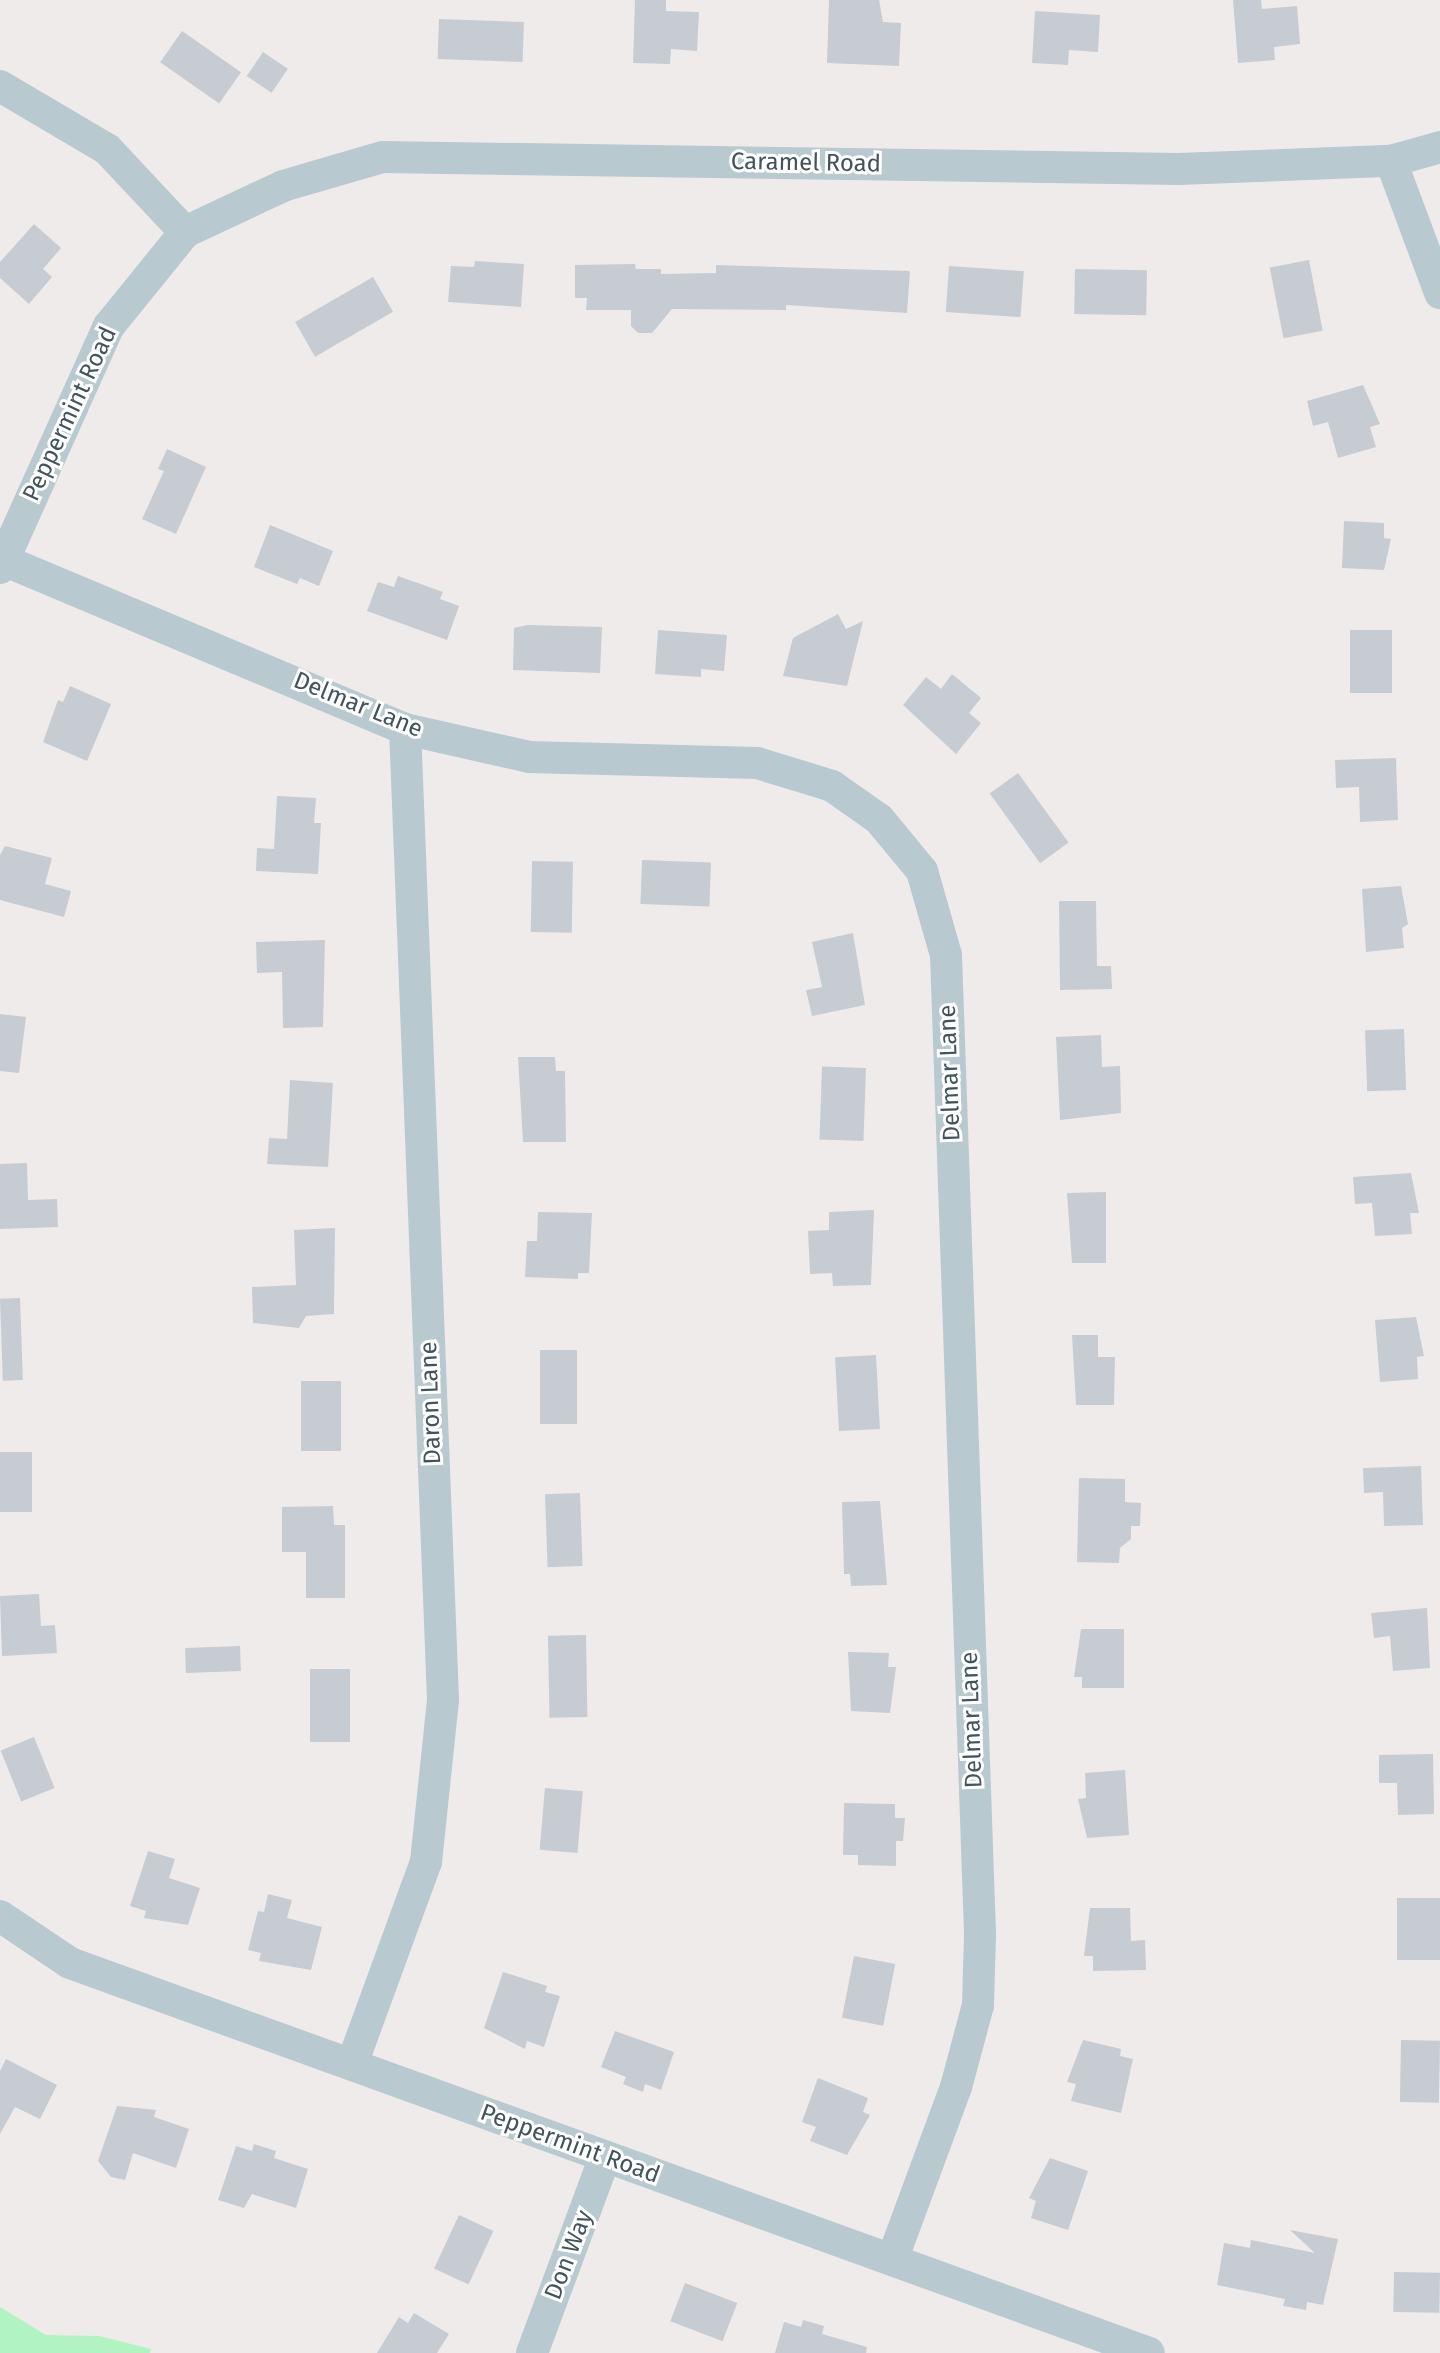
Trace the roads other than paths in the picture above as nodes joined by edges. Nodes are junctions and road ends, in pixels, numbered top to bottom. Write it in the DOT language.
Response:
graph roads {
  1 [pos="0,86"];
  2 [pos="1440,147"];
  3 [pos="1391,161"];
  4 [pos="185,232"];
  5 [pos="1440,293"];
  6 [pos="1,564"];
  7 [pos="405,729"];
  8 [pos="0,1916"];
  9 [pos="352,2064"];
  10 [pos="605,2157"];
  11 [pos="893,2257"];
  12 [pos="532,2353"];
  13 [pos="1149,2353"];
  1 -- 4 [label="street"];
  2 -- 3 [label="street, Caramel Road"];
  3 -- 4 [label="street, Caramel Road"];
  3 -- 5 [label="street"];
  4 -- 6 [label="street, Peppermint Road"];
  6 -- 7 [label="street, Delmar Lane"];
  7 -- 9 [label="street, Daron Lane"];
  7 -- 11 [label="street, Delmar Lane"];
  8 -- 9 [label="street, Peppermint Road"];
  9 -- 10 [label="street, Peppermint Road"];
  10 -- 11 [label="street, Peppermint Road"];
  10 -- 12 [label="street, Don Way"];
  11 -- 13 [label="street, Peppermint Road"];
}
